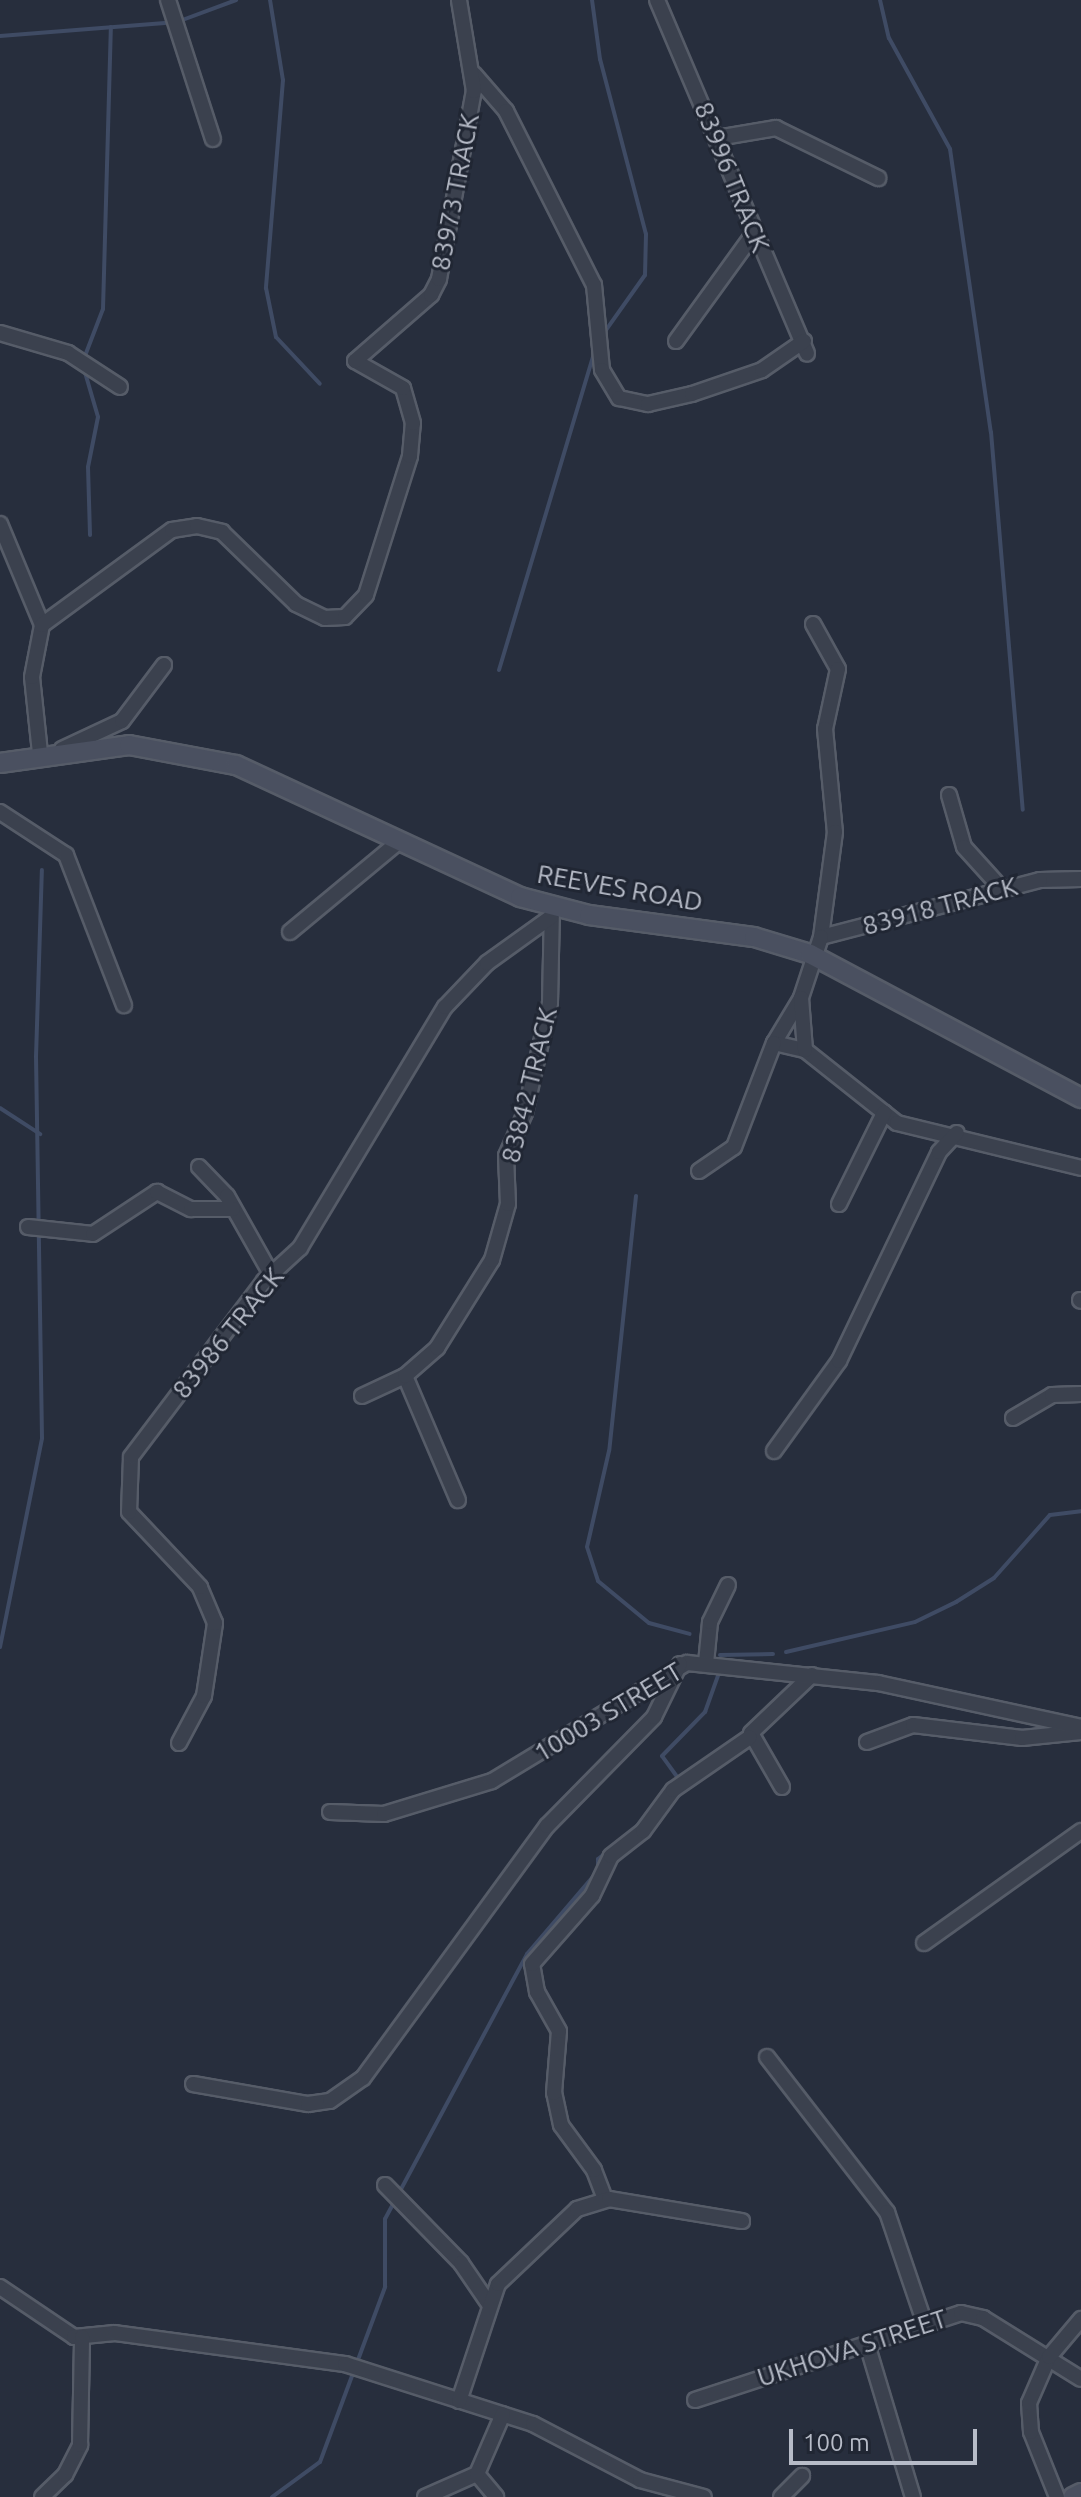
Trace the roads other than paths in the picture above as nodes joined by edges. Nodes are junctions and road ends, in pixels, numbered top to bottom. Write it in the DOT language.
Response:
graph roads {
  1 [pos="168,0"];
  2 [pos="459,0"];
  3 [pos="657,0"];
  4 [pos="474,74"];
  5 [pos="717,138"];
  6 [pos="213,139"];
  7 [pos="878,178"];
  8 [pos="752,236"];
  9 [pos="0,333"];
  10 [pos="676,341"];
  11 [pos="120,387"];
  12 [pos="1,526"];
  13 [pos="813,624"];
  14 [pos="42,625"];
  15 [pos="164,665"];
  16 [pos="62,749"];
  17 [pos="40,753"];
  18 [pos="0,763"];
  19 [pos="949,795"];
  20 [pos="0,812"];
  21 [pos="396,844"];
  22 [pos="1081,879"];
  23 [pos="1002,889"];
  24 [pos="552,912"];
  25 [pos="290,932"];
  26 [pos="821,937"];
  27 [pos="810,954"];
  28 [pos="801,998"];
  29 [pos="124,1005"];
  30 [pos="774,1043"];
  31 [pos="805,1050"];
  32 [pos="1081,1098"];
  33 [pos="884,1113"];
  34 [pos="957,1133"];
  35 [pos="199,1167"];
  36 [pos="1081,1168"];
  37 [pos="699,1171"];
  38 [pos="839,1204"];
  39 [pos="233,1209"];
  40 [pos="28,1227"];
  41 [pos="271,1274"];
  42 [pos="405,1376"];
  43 [pos="1081,1394"];
  44 [pos="362,1396"];
  45 [pos="1013,1418"];
  46 [pos="774,1451"];
  47 [pos="458,1500"];
  48 [pos="728,1585"];
  49 [pos="706,1663"];
  50 [pos="680,1664"];
  51 [pos="812,1675"];
  52 [pos="1081,1730"];
  53 [pos="750,1737"];
  54 [pos="867,1742"];
  55 [pos="179,1743"];
  56 [pos="782,1787"];
  57 [pos="330,1812"];
  58 [pos="1081,1831"];
  59 [pos="924,1943"];
  60 [pos="767,2057"];
  61 [pos="193,2084"];
  62 [pos="385,2185"];
  63 [pos="605,2199"];
  64 [pos="742,2221"];
  65 [pos="0,2287"];
  66 [pos="489,2304"];
  67 [pos="1081,2319"];
  68 [pos="925,2324"];
  69 [pos="82,2337"];
  70 [pos="867,2344"];
  71 [pos="1049,2357"];
  72 [pos="1081,2379"];
  73 [pos="695,2400"];
  74 [pos="459,2401"];
  75 [pos="503,2414"];
  76 [pos="477,2474"];
  77 [pos="802,2476"];
  78 [pos="1081,2493"];
  79 [pos="42,2497"];
  80 [pos="425,2497"];
  81 [pos="496,2497"];
  82 [pos="704,2497"];
  83 [pos="781,2497"];
  84 [pos="913,2497"];
  85 [pos="1057,2497"];
  86 [pos="1073,2497"];
  1 -- 6 [label="street"];
  2 -- 4 [label="street, 83973 TRACK"];
  3 -- 5 [label="street, 83996 TRACK"];
  4 -- 8 [label="street, 83996 TRACK"];
  4 -- 14 [label="street, 83973 TRACK"];
  5 -- 7 [label="street"];
  5 -- 8 [label="street, 83996 TRACK"];
  8 -- 10 [label="street"];
  9 -- 11 [label="street"];
  12 -- 14 [label="street"];
  13 -- 26 [label="street"];
  14 -- 17 [label="street"];
  15 -- 16 [label="street"];
  16 -- 17 [label="street, REEVES ROAD"];
  16 -- 21 [label="street, REEVES ROAD"];
  17 -- 18 [label="street, REEVES ROAD"];
  19 -- 23 [label="street"];
  20 -- 29 [label="street"];
  21 -- 24 [label="street, REEVES ROAD"];
  21 -- 25 [label="street"];
  22 -- 23 [label="street, 83918 TRACK"];
  23 -- 26 [label="street, 83918 TRACK"];
  24 -- 27 [label="street, REEVES ROAD"];
  24 -- 41 [label="street, 83986 TRACK"];
  24 -- 42 [label="street, 83842 TRACK"];
  26 -- 27 [label="street"];
  27 -- 28 [label="street"];
  27 -- 32 [label="street, REEVES ROAD"];
  28 -- 30 [label="street"];
  28 -- 31 [label="street"];
  30 -- 31 [label="street"];
  30 -- 37 [label="street"];
  31 -- 33 [label="street"];
  33 -- 34 [label="street"];
  33 -- 38 [label="street"];
  34 -- 36 [label="street"];
  34 -- 46 [label="street"];
  35 -- 39 [label="street"];
  39 -- 40 [label="street"];
  39 -- 41 [label="street"];
  41 -- 55 [label="street, 83986 TRACK"];
  42 -- 44 [label="street, 83842 TRACK"];
  42 -- 47 [label="street"];
  43 -- 45 [label="street"];
  48 -- 49 [label="street"];
  49 -- 50 [label="street, 10003 STREET"];
  49 -- 51 [label="street, 10003 STREET"];
  50 -- 57 [label="street, 10003 STREET"];
  50 -- 61 [label="street"];
  51 -- 52 [label="street, 10003 STREET"];
  51 -- 53 [label="street"];
  52 -- 54 [label="street"];
  53 -- 56 [label="street"];
  53 -- 63 [label="street"];
  58 -- 59 [label="street"];
  60 -- 68 [label="street"];
  62 -- 66 [label="street"];
  63 -- 64 [label="street"];
  63 -- 66 [label="street"];
  65 -- 69 [label="street"];
  66 -- 74 [label="street"];
  67 -- 71 [label="street"];
  68 -- 70 [label="street, UKHOVA STREET"];
  68 -- 71 [label="street, UKHOVA STREET"];
  69 -- 74 [label="street"];
  69 -- 79 [label="street"];
  70 -- 73 [label="street, UKHOVA STREET"];
  70 -- 84 [label="street"];
  71 -- 72 [label="street, UKHOVA STREET"];
  71 -- 85 [label="street"];
  74 -- 75 [label="street"];
  75 -- 76 [label="street"];
  75 -- 82 [label="street"];
  76 -- 80 [label="street"];
  76 -- 81 [label="street"];
  77 -- 83 [label="street"];
  78 -- 86 [label="street"];
}
